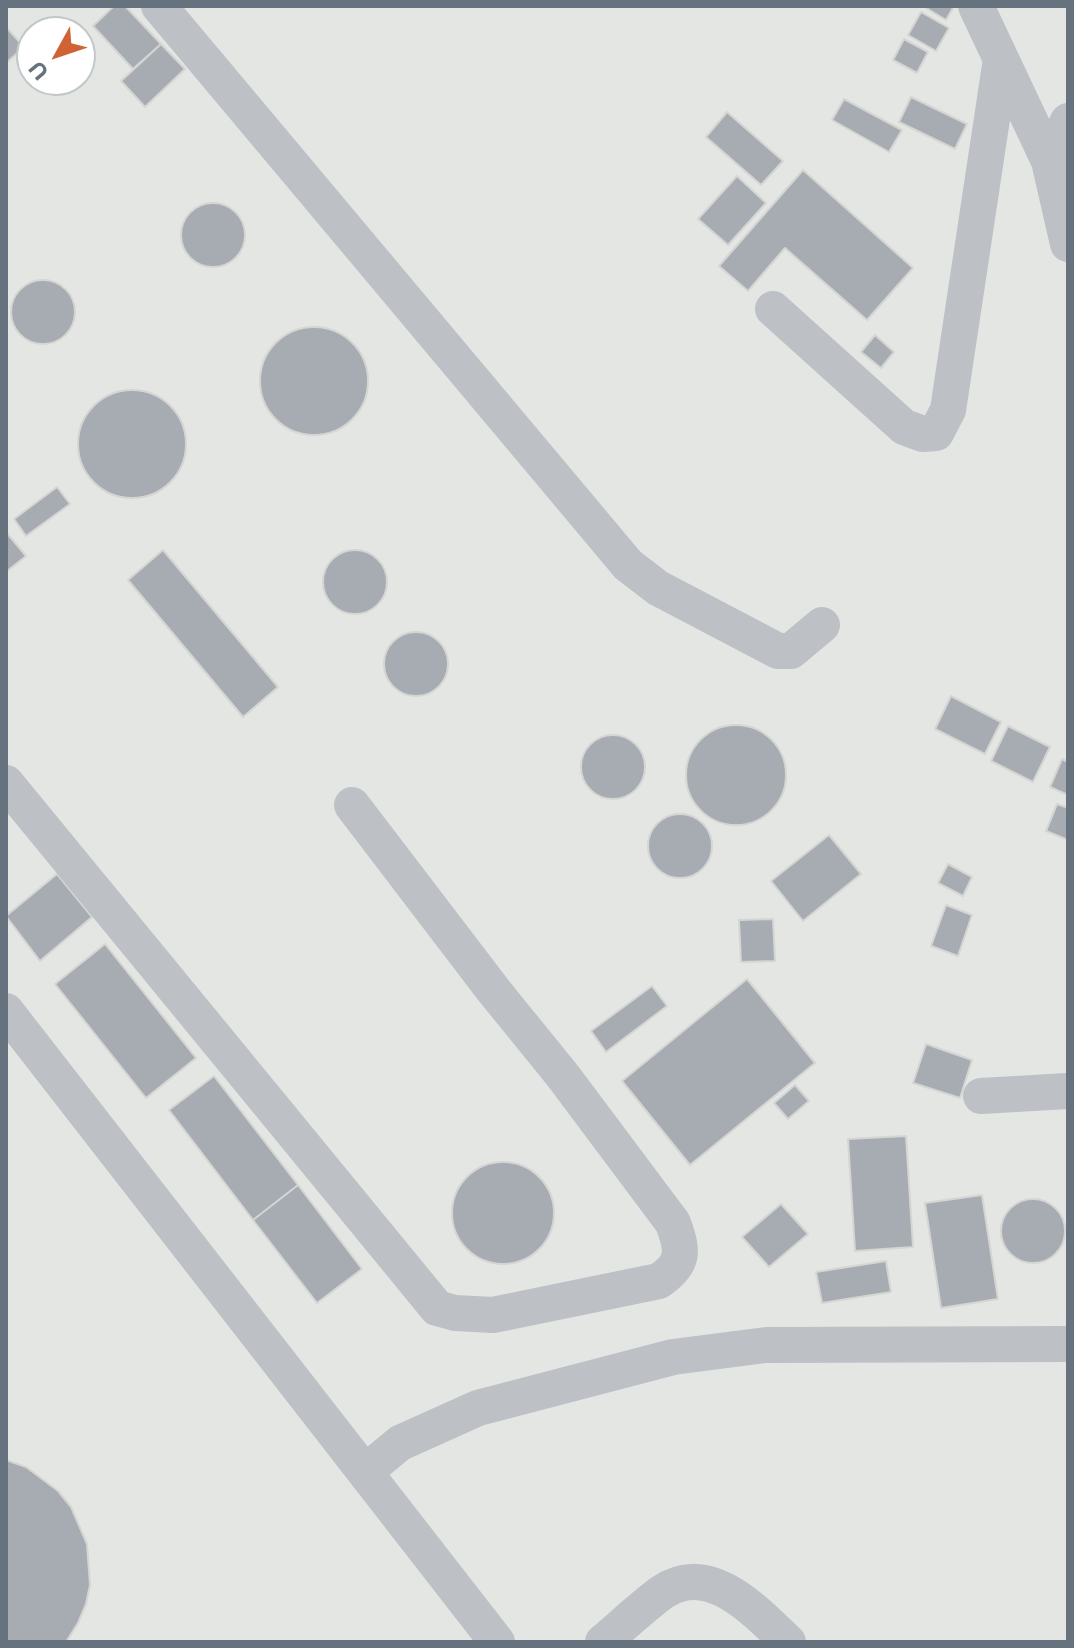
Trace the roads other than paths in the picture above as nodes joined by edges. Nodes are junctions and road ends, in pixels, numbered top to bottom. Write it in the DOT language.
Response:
graph roads {
  1 [pos="159,6"];
  2 [pos="976,6"];
  3 [pos="1001,59"];
  4 [pos="1068,121"];
  5 [pos="1049,161"];
  6 [pos="1068,244"];
  7 [pos="773,309"];
  8 [pos="822,625"];
  9 [pos="6,783"];
  10 [pos="352,805"];
  11 [pos="6,1011"];
  12 [pos="1068,1091"];
  13 [pos="981,1096"];
  14 [pos="1068,1344"];
  15 [pos="365,1472"];
  16 [pos="497,1642"];
  17 [pos="603,1642"];
  18 [pos="788,1642"];
  1 -- 8 [label="lane"];
  2 -- 3 [label="lane"];
  3 -- 5 [label="lane"];
  3 -- 7 [label="lane"];
  4 -- 5 [label="lane"];
  5 -- 6 [label="lane"];
  9 -- 10 [label="lane"];
  11 -- 15 [label="lane"];
  12 -- 13 [label="lane"];
  14 -- 15 [label="lane"];
  15 -- 16 [label="lane"];
  17 -- 18 [label="lane"];
}
